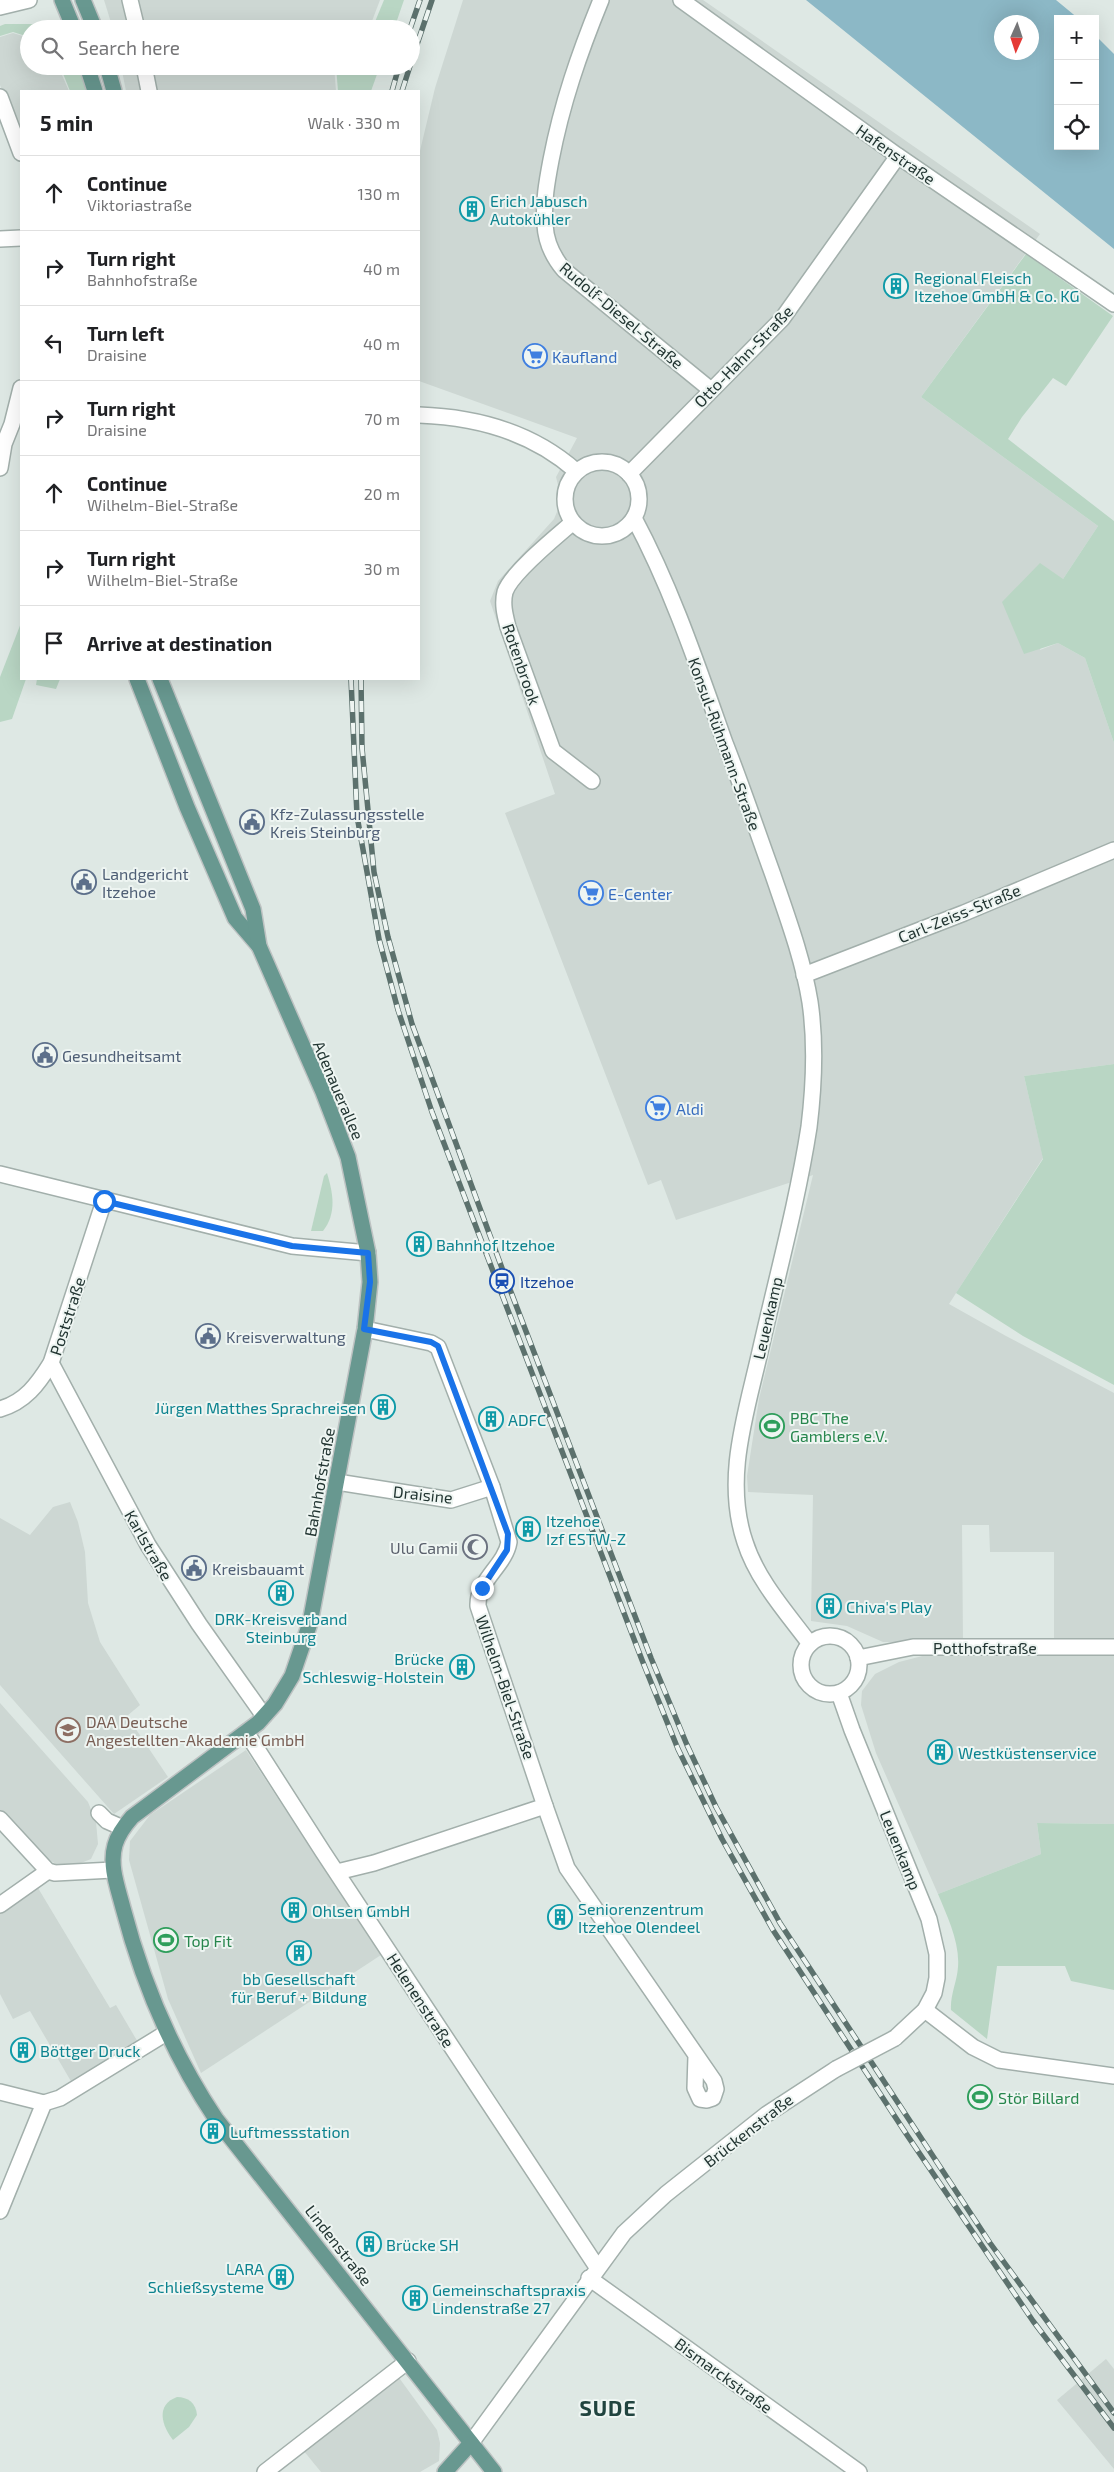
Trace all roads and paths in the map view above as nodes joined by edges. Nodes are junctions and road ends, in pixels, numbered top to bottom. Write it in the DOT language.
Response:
graph roads {
  1 [pos="29,0"];
  2 [pos="62,0"];
  3 [pos="83,0"];
  4 [pos="130,0"];
  5 [pos="601,0"];
  6 [pos="681,0"];
  7 [pos="0,7"];
  8 [pos="70,20"];
  9 [pos="91,20"];
  10 [pos="135,20"];
  11 [pos="90,75"];
  12 [pos="110,75"];
  13 [pos="146,75"];
  14 [pos="95,90"];
  15 [pos="114,90"];
  16 [pos="149,90"];
  17 [pos="0,97"];
  18 [pos="20,150"];
  19 [pos="898,156"];
  20 [pos="20,238"];
  21 [pos="0,239"];
  22 [pos="1114,304"];
  23 [pos="711,390"];
  24 [pos="20,392"];
  25 [pos="420,415"];
  26 [pos="2,443"];
  27 [pos="0,468"];
  28 [pos="576,471"];
  29 [pos="629,474"];
  30 [pos="634,518"];
  31 [pos="572,523"];
  32 [pos="138,680"];
  33 [pos="160,680"];
  34 [pos="592,781"];
  35 [pos="1114,850"];
  36 [pos="259,946"];
  37 [pos="804,974"];
  38 [pos="0,1174"];
  39 [pos="104,1201"];
  40 [pos="368,1253"];
  41 [pos="364,1329"];
  42 [pos="51,1363"];
  43 [pos="0,1409"];
  44 [pos="337,1482"];
  45 [pos="492,1487"];
  46 [pos="810,1644"];
  47 [pos="1114,1647"];
  48 [pos="858,1658"];
  49 [pos="839,1693"];
  50 [pos="264,1716"];
  51 [pos="246,1732"];
  52 [pos="546,1806"];
  53 [pos="99,1813"];
  54 [pos="0,1819"];
  55 [pos="123,1828"];
  56 [pos="113,1870"];
  57 [pos="48,1871"];
  58 [pos="337,1872"];
  59 [pos="0,1905"];
  60 [pos="926,2010"];
  61 [pos="166,2034"];
  62 [pos="696,2056"];
  63 [pos="1114,2076"];
  64 [pos="0,2092"];
  65 [pos="44,2104"];
  66 [pos="0,2211"];
  67 [pos="593,2272"];
  68 [pos="408,2361"];
  69 [pos="471,2443"];
  70 [pos="265,2472"];
  71 [pos="445,2472"];
  72 [pos="494,2472"];
  73 [pos="859,2472"];
  1 -- 7 [label="street"];
  2 -- 8 [label="main road"];
  3 -- 9 [label="main road"];
  4 -- 10 [label="street"];
  5 -- 23 [label="street, Rudolf-Diesel-Straße"];
  6 -- 19 [label="street, Hafenstraße"];
  11 -- 14 [label="main road"];
  12 -- 15 [label="main road"];
  13 -- 16 [label="street"];
  17 -- 18 [label="street"];
  19 -- 22 [label="street, Hafenstraße"];
  19 -- 23 [label="street, Otto-Hahn-Straße"];
  20 -- 21 [label="street"];
  23 -- 29 [label="street, Otto-Hahn-Straße"];
  24 -- 26 [label="street"];
  25 -- 28 [label="street"];
  26 -- 27 [label="street"];
  28 -- 29 [label="street"];
  28 -- 31 [label="street"];
  29 -- 30 [label="street"];
  30 -- 31 [label="street"];
  30 -- 37 [label="street, Konsul-Rühmann-Straße"];
  31 -- 34 [label="street, Rotenbrook"];
  32 -- 36 [label="main road, Adenauerallee"];
  33 -- 36 [label="main road, Adenauerallee"];
  35 -- 37 [label="street, Carl-Zeiss-Straße"];
  36 -- 40 [label="main road, Adenauerallee"];
  37 -- 46 [label="street, Leuenkamp"];
  38 -- 39 [label="street"];
  39 -- 40 [label="street"];
  39 -- 42 [label="street, Poststraße"];
  40 -- 41 [label="main road, Bahnhofstraße"];
  41 -- 44 [label="main road, Bahnhofstraße"];
  41 -- 45 [label="street"];
  42 -- 43 [label="street, Poststraße"];
  42 -- 50 [label="street, Karlstraße"];
  44 -- 45 [label="street, Draisine"];
  44 -- 50 [label="main road, Bahnhofstraße"];
  45 -- 52 [label="street, Wilhelm-Biel-Straße"];
  46 -- 48 [label="street"];
  46 -- 49 [label="street"];
  47 -- 48 [label="street, Potthofstraße"];
  48 -- 49 [label="street"];
  49 -- 60 [label="street, Leuenkamp"];
  50 -- 51 [label="main road, Bahnhofstraße"];
  51 -- 55 [label="main road, Bahnhofstraße"];
  51 -- 58 [label="street, Helenenstraße"];
  52 -- 58 [label="street"];
  52 -- 62 [label="street, Wilhelm-Biel-Straße"];
  53 -- 55 [label="street"];
  54 -- 57 [label="street"];
  55 -- 56 [label="main road, Bahnhofstraße"];
  56 -- 57 [label="street"];
  56 -- 61 [label="main road, Lindenstraße"];
  57 -- 59 [label="street"];
  58 -- 67 [label="street, Helenenstraße"];
  60 -- 63 [label="street"];
  60 -- 67 [label="street, Brückenstraße, bridge"];
  61 -- 65 [label="street"];
  61 -- 68 [label="main road, Lindenstraße"];
  64 -- 65 [label="street"];
  65 -- 66 [label="street"];
  67 -- 69 [label="street, Brückenstraße"];
  67 -- 73 [label="street, Bismarckstraße"];
  68 -- 69 [label="main road, Lindenstraße"];
  68 -- 70 [label="street"];
  69 -- 71 [label="main road"];
  69 -- 72 [label="main road, Lindenstraße"];
}
